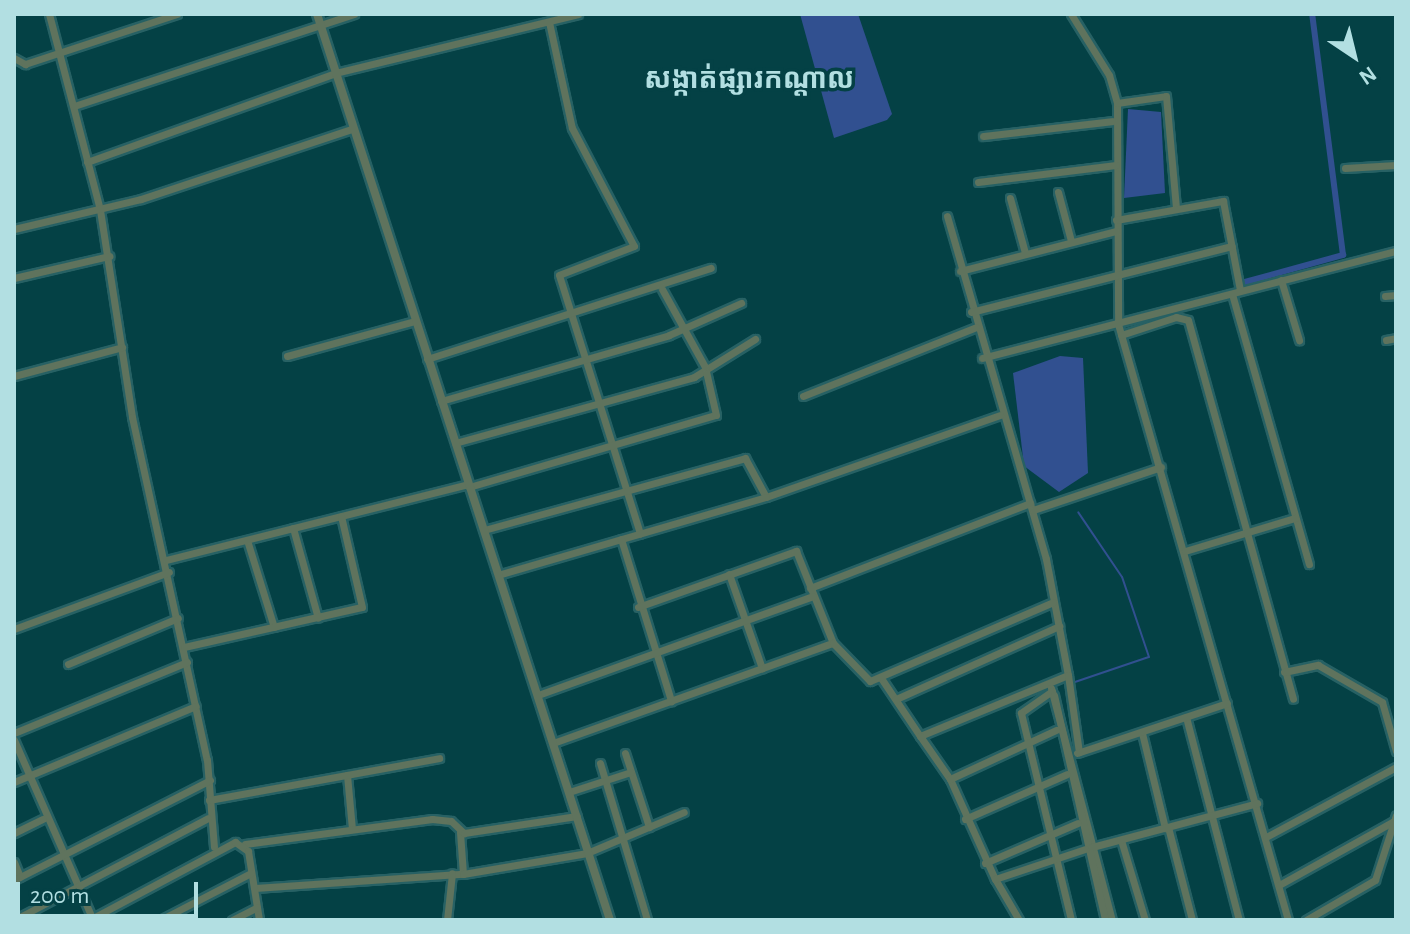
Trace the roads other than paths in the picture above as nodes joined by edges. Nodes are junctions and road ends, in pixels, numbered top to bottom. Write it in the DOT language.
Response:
graph roads {
  1 [pos="49,14"];
  2 [pos="177,14"];
  3 [pos="317,14"];
  4 [pos="354,14"];
  5 [pos="578,14"];
  6 [pos="1071,14"];
  7 [pos="549,22"];
  8 [pos="320,24"];
  9 [pos="59,53"];
  10 [pos="14,58"];
  11 [pos="335,73"];
  12 [pos="1117,103"];
  13 [pos="74,106"];
  14 [pos="1112,121"];
  15 [pos="352,129"];
  16 [pos="983,136"];
  17 [pos="87,162"];
  18 [pos="1116,165"];
  19 [pos="1396,165"];
  20 [pos="1345,168"];
  21 [pos="978,182"];
  22 [pos="1058,192"];
  23 [pos="1010,198"];
  24 [pos="1176,208"];
  25 [pos="100,210"];
  26 [pos="947,216"];
  27 [pos="1116,220"];
  28 [pos="14,229"];
  29 [pos="1116,231"];
  30 [pos="1071,241"];
  31 [pos="1232,246"];
  32 [pos="1396,251"];
  33 [pos="1025,253"];
  34 [pos="109,256"];
  35 [pos="711,268"];
  36 [pos="960,271"];
  37 [pos="14,278"];
  38 [pos="1113,278"];
  39 [pos="1281,280"];
  40 [pos="662,289"];
  41 [pos="1236,292"];
  42 [pos="1396,295"];
  43 [pos="1385,296"];
  44 [pos="741,303"];
  45 [pos="971,312"];
  46 [pos="571,316"];
  47 [pos="415,321"];
  48 [pos="1118,324"];
  49 [pos="976,327"];
  50 [pos="684,330"];
  51 [pos="1121,335"];
  52 [pos="1396,338"];
  53 [pos="755,339"];
  54 [pos="1299,340"];
  55 [pos="1386,340"];
  56 [pos="122,347"];
  57 [pos="287,356"];
  58 [pos="982,358"];
  59 [pos="427,359"];
  60 [pos="585,359"];
  61 [pos="705,367"];
  62 [pos="14,376"];
  63 [pos="803,396"];
  64 [pos="441,401"];
  65 [pos="599,402"];
  66 [pos="1000,415"];
  67 [pos="455,443"];
  68 [pos="613,446"];
  69 [pos="1161,467"];
  70 [pos="469,486"];
  71 [pos="626,490"];
  72 [pos="766,497"];
  73 [pos="1032,507"];
  74 [pos="341,516"];
  75 [pos="1295,518"];
  76 [pos="293,528"];
  77 [pos="484,530"];
  78 [pos="1243,530"];
  79 [pos="640,534"];
  80 [pos="621,539"];
  81 [pos="247,540"];
  82 [pos="1185,551"];
  83 [pos="166,560"];
  84 [pos="1309,564"];
  85 [pos="169,572"];
  86 [pos="729,574"];
  87 [pos="498,575"];
  88 [pos="811,592"];
  89 [pos="1053,602"];
  90 [pos="638,607"];
  91 [pos="178,618"];
  92 [pos="318,618"];
  93 [pos="745,621"];
  94 [pos="1059,626"];
  95 [pos="274,627"];
  96 [pos="14,629"];
  97 [pos="833,643"];
  98 [pos="184,647"];
  99 [pos="655,653"];
  100 [pos="187,662"];
  101 [pos="68,664"];
  102 [pos="762,668"];
  103 [pos="1284,672"];
  104 [pos="1068,675"];
  105 [pos="881,678"];
  106 [pos="1052,690"];
  107 [pos="538,695"];
  108 [pos="896,699"];
  109 [pos="1293,699"];
  110 [pos="671,701"];
  111 [pos="1227,703"];
  112 [pos="196,706"];
  113 [pos="1186,717"];
  114 [pos="1056,730"];
  115 [pos="14,733"];
  116 [pos="1142,733"];
  117 [pos="920,736"];
  118 [pos="14,740"];
  119 [pos="1026,741"];
  120 [pos="553,743"];
  121 [pos="1396,751"];
  122 [pos="625,753"];
  123 [pos="1075,753"];
  124 [pos="439,758"];
  125 [pos="600,763"];
  126 [pos="1396,766"];
  127 [pos="631,772"];
  128 [pos="1067,774"];
  129 [pos="347,775"];
  130 [pos="26,776"];
  131 [pos="950,779"];
  132 [pos="210,780"];
  133 [pos="605,780"];
  134 [pos="14,782"];
  135 [pos="1034,789"];
  136 [pos="569,792"];
  137 [pos="209,800"];
  138 [pos="1257,803"];
  139 [pos="684,812"];
  140 [pos="577,816"];
  141 [pos="1212,816"];
  142 [pos="208,818"];
  143 [pos="1396,818"];
  144 [pos="43,819"];
  145 [pos="965,819"];
  146 [pos="1078,823"];
  147 [pos="649,827"];
  148 [pos="1166,828"];
  149 [pos="352,829"];
  150 [pos="460,832"];
  151 [pos="14,833"];
  152 [pos="1047,833"];
  153 [pos="623,837"];
  154 [pos="1266,837"];
  155 [pos="1121,840"];
  156 [pos="245,844"];
  157 [pos="214,847"];
  158 [pos="1088,848"];
  159 [pos="587,853"];
  160 [pos="62,856"];
  161 [pos="1053,858"];
  162 [pos="14,862"];
  163 [pos="985,863"];
  164 [pos="251,873"];
  165 [pos="452,873"];
  166 [pos="463,874"];
  167 [pos="17,878"];
  168 [pos="995,879"];
  169 [pos="1279,885"];
  170 [pos="77,886"];
  171 [pos="255,888"];
  172 [pos="257,907"];
  173 [pos="92,919"];
  174 [pos="14,920"];
  175 [pos="160,920"];
  176 [pos="232,920"];
  177 [pos="259,920"];
  178 [pos="447,920"];
  179 [pos="610,920"];
  180 [pos="647,920"];
  181 [pos="1019,920"];
  182 [pos="1071,920"];
  183 [pos="1105,920"];
  184 [pos="1112,920"];
  185 [pos="1145,920"];
  186 [pos="1192,920"];
  187 [pos="1239,920"];
  188 [pos="1288,920"];
  189 [pos="1306,920"];
  1 -- 9 [label="street"];
  2 -- 9 [label="street"];
  3 -- 8 [label="street"];
  4 -- 8 [label="street"];
  5 -- 7 [label="street"];
  6 -- 12 [label="street"];
  7 -- 11 [label="street"];
  7 -- 46 [label="street"];
  8 -- 11 [label="street"];
  8 -- 13 [label="street"];
  9 -- 10 [label="street"];
  9 -- 13 [label="street"];
  11 -- 15 [label="street"];
  11 -- 17 [label="street"];
  12 -- 14 [label="street"];
  12 -- 24 [label="street"];
  13 -- 17 [label="street"];
  14 -- 16 [label="street"];
  14 -- 18 [label="street"];
  15 -- 25 [label="street"];
  15 -- 47 [label="street"];
  17 -- 25 [label="street"];
  18 -- 21 [label="street"];
  18 -- 27 [label="street"];
  19 -- 20 [label="street"];
  22 -- 30 [label="street"];
  23 -- 33 [label="street"];
  24 -- 27 [label="street"];
  24 -- 31 [label="street"];
  25 -- 28 [label="street"];
  25 -- 34 [label="street"];
  26 -- 36 [label="street"];
  27 -- 29 [label="street"];
  29 -- 30 [label="street"];
  29 -- 38 [label="street"];
  30 -- 33 [label="street"];
  31 -- 38 [label="street"];
  31 -- 41 [label="street"];
  32 -- 39 [label="street"];
  33 -- 36 [label="street"];
  34 -- 37 [label="street"];
  34 -- 56 [label="street"];
  35 -- 40 [label="street"];
  36 -- 45 [label="street"];
  38 -- 45 [label="street"];
  38 -- 48 [label="street"];
  39 -- 41 [label="street"];
  39 -- 54 [label="street"];
  40 -- 46 [label="street"];
  40 -- 50 [label="street"];
  41 -- 48 [label="street"];
  41 -- 75 [label="street"];
  42 -- 43 [label="street"];
  44 -- 50 [label="street"];
  45 -- 49 [label="street"];
  46 -- 59 [label="street"];
  46 -- 60 [label="street"];
  47 -- 57 [label="street"];
  47 -- 59 [label="street"];
  48 -- 51 [label="street"];
  48 -- 58 [label="street"];
  49 -- 58 [label="street"];
  49 -- 63 [label="street"];
  50 -- 60 [label="street"];
  50 -- 61 [label="street"];
  51 -- 69 [label="street"];
  51 -- 78 [label="street"];
  52 -- 55 [label="street"];
  53 -- 61 [label="street"];
  56 -- 62 [label="street"];
  56 -- 83 [label="street"];
  58 -- 66 [label="street"];
  59 -- 64 [label="street"];
  60 -- 64 [label="street"];
  60 -- 65 [label="street"];
  61 -- 65 [label="street"];
  61 -- 68 [label="street"];
  64 -- 67 [label="street"];
  65 -- 67 [label="street"];
  65 -- 68 [label="street"];
  66 -- 72 [label="street"];
  66 -- 73 [label="street"];
  67 -- 70 [label="street"];
  68 -- 70 [label="street"];
  68 -- 71 [label="street"];
  69 -- 73 [label="street"];
  69 -- 82 [label="street"];
  70 -- 74 [label="street"];
  70 -- 77 [label="street"];
  71 -- 72 [label="street"];
  71 -- 77 [label="street"];
  71 -- 79 [label="street"];
  72 -- 79 [label="street"];
  73 -- 88 [label="street"];
  73 -- 89 [label="street"];
  74 -- 76 [label="street"];
  74 -- 92 [label="street"];
  75 -- 78 [label="street"];
  75 -- 84 [label="street"];
  76 -- 81 [label="street"];
  76 -- 92 [label="street"];
  77 -- 87 [label="street"];
  78 -- 82 [label="street"];
  78 -- 103 [label="street"];
  79 -- 80 [label="street"];
  80 -- 87 [label="street"];
  80 -- 90 [label="street"];
  81 -- 83 [label="street"];
  81 -- 95 [label="street"];
  82 -- 111 [label="street"];
  83 -- 85 [label="street"];
  85 -- 91 [label="street"];
  85 -- 96 [label="street"];
  86 -- 88 [label="street"];
  86 -- 90 [label="street"];
  86 -- 93 [label="street"];
  87 -- 107 [label="street"];
  88 -- 93 [label="street"];
  88 -- 97 [label="street"];
  89 -- 94 [label="street"];
  89 -- 105 [label="street"];
  90 -- 99 [label="street"];
  91 -- 98 [label="street"];
  91 -- 101 [label="street"];
  92 -- 95 [label="street"];
  93 -- 99 [label="street"];
  93 -- 102 [label="street"];
  94 -- 104 [label="street"];
  94 -- 108 [label="street"];
  95 -- 98 [label="street"];
  97 -- 102 [label="street"];
  97 -- 105 [label="street"];
  98 -- 100 [label="street"];
  99 -- 107 [label="street"];
  99 -- 110 [label="street"];
  100 -- 112 [label="street"];
  100 -- 115 [label="street"];
  102 -- 110 [label="street"];
  103 -- 109 [label="street"];
  103 -- 121 [label="street"];
  104 -- 106 [label="street"];
  104 -- 123 [label="street"];
  105 -- 108 [label="street"];
  106 -- 114 [label="street"];
  106 -- 117 [label="street"];
  106 -- 119 [label="street"];
  106 -- 123 [label="street"];
  107 -- 120 [label="street"];
  108 -- 117 [label="street"];
  110 -- 120 [label="street"];
  111 -- 113 [label="street"];
  111 -- 138 [label="street"];
  112 -- 130 [label="street"];
  112 -- 132 [label="street"];
  113 -- 116 [label="street"];
  113 -- 141 [label="street"];
  114 -- 119 [label="street"];
  114 -- 128 [label="street"];
  116 -- 123 [label="street"];
  116 -- 148 [label="street"];
  117 -- 131 [label="street"];
  118 -- 130 [label="street"];
  119 -- 131 [label="street"];
  119 -- 135 [label="street"];
  120 -- 136 [label="street"];
  122 -- 127 [label="street"];
  123 -- 158 [label="street"];
  124 -- 129 [label="street"];
  125 -- 133 [label="street"];
  126 -- 154 [label="street"];
  127 -- 133 [label="street"];
  127 -- 147 [label="street"];
  128 -- 135 [label="street"];
  128 -- 146 [label="street"];
  129 -- 137 [label="street"];
  129 -- 149 [label="street"];
  130 -- 134 [label="street"];
  130 -- 144 [label="street"];
  131 -- 145 [label="street"];
  132 -- 137 [label="street"];
  132 -- 160 [label="street"];
  133 -- 136 [label="street"];
  133 -- 153 [label="street"];
  135 -- 145 [label="street"];
  135 -- 152 [label="street"];
  136 -- 140 [label="street"];
  137 -- 142 [label="street"];
  138 -- 141 [label="street"];
  138 -- 154 [label="street"];
  139 -- 147 [label="street"];
  140 -- 150 [label="street"];
  140 -- 159 [label="street"];
  141 -- 148 [label="street"];
  141 -- 187 [label="street"];
  142 -- 157 [label="street"];
  142 -- 170 [label="street"];
  143 -- 169 [label="street"];
  143 -- 189 [label="street"];
  144 -- 151 [label="street"];
  144 -- 160 [label="street"];
  145 -- 163 [label="street"];
  146 -- 152 [label="street"];
  146 -- 158 [label="street"];
  147 -- 153 [label="street"];
  148 -- 155 [label="street"];
  148 -- 186 [label="street"];
  149 -- 150 [label="street"];
  149 -- 156 [label="street"];
  150 -- 166 [label="street"];
  152 -- 161 [label="street"];
  152 -- 163 [label="street"];
  153 -- 159 [label="street"];
  153 -- 180 [label="street"];
  154 -- 169 [label="street"];
  155 -- 158 [label="street"];
  155 -- 185 [label="street"];
  156 -- 157 [label="street"];
  156 -- 164 [label="street"];
  157 -- 173 [label="street"];
  158 -- 161 [label="street"];
  158 -- 183 [label="street"];
  158 -- 184 [label="street"];
  159 -- 166 [label="street"];
  159 -- 179 [label="street"];
  160 -- 167 [label="street"];
  160 -- 170 [label="street"];
  161 -- 168 [label="street"];
  161 -- 182 [label="street"];
  162 -- 167 [label="street"];
  163 -- 168 [label="street"];
  164 -- 171 [label="street"];
  164 -- 175 [label="street"];
  165 -- 166 [label="street"];
  165 -- 171 [label="street"];
  165 -- 178 [label="street"];
  168 -- 181 [label="street"];
  169 -- 188 [label="street"];
  170 -- 173 [label="street"];
  170 -- 174 [label="street"];
  171 -- 172 [label="street"];
  172 -- 176 [label="street"];
  172 -- 177 [label="street"];
}
